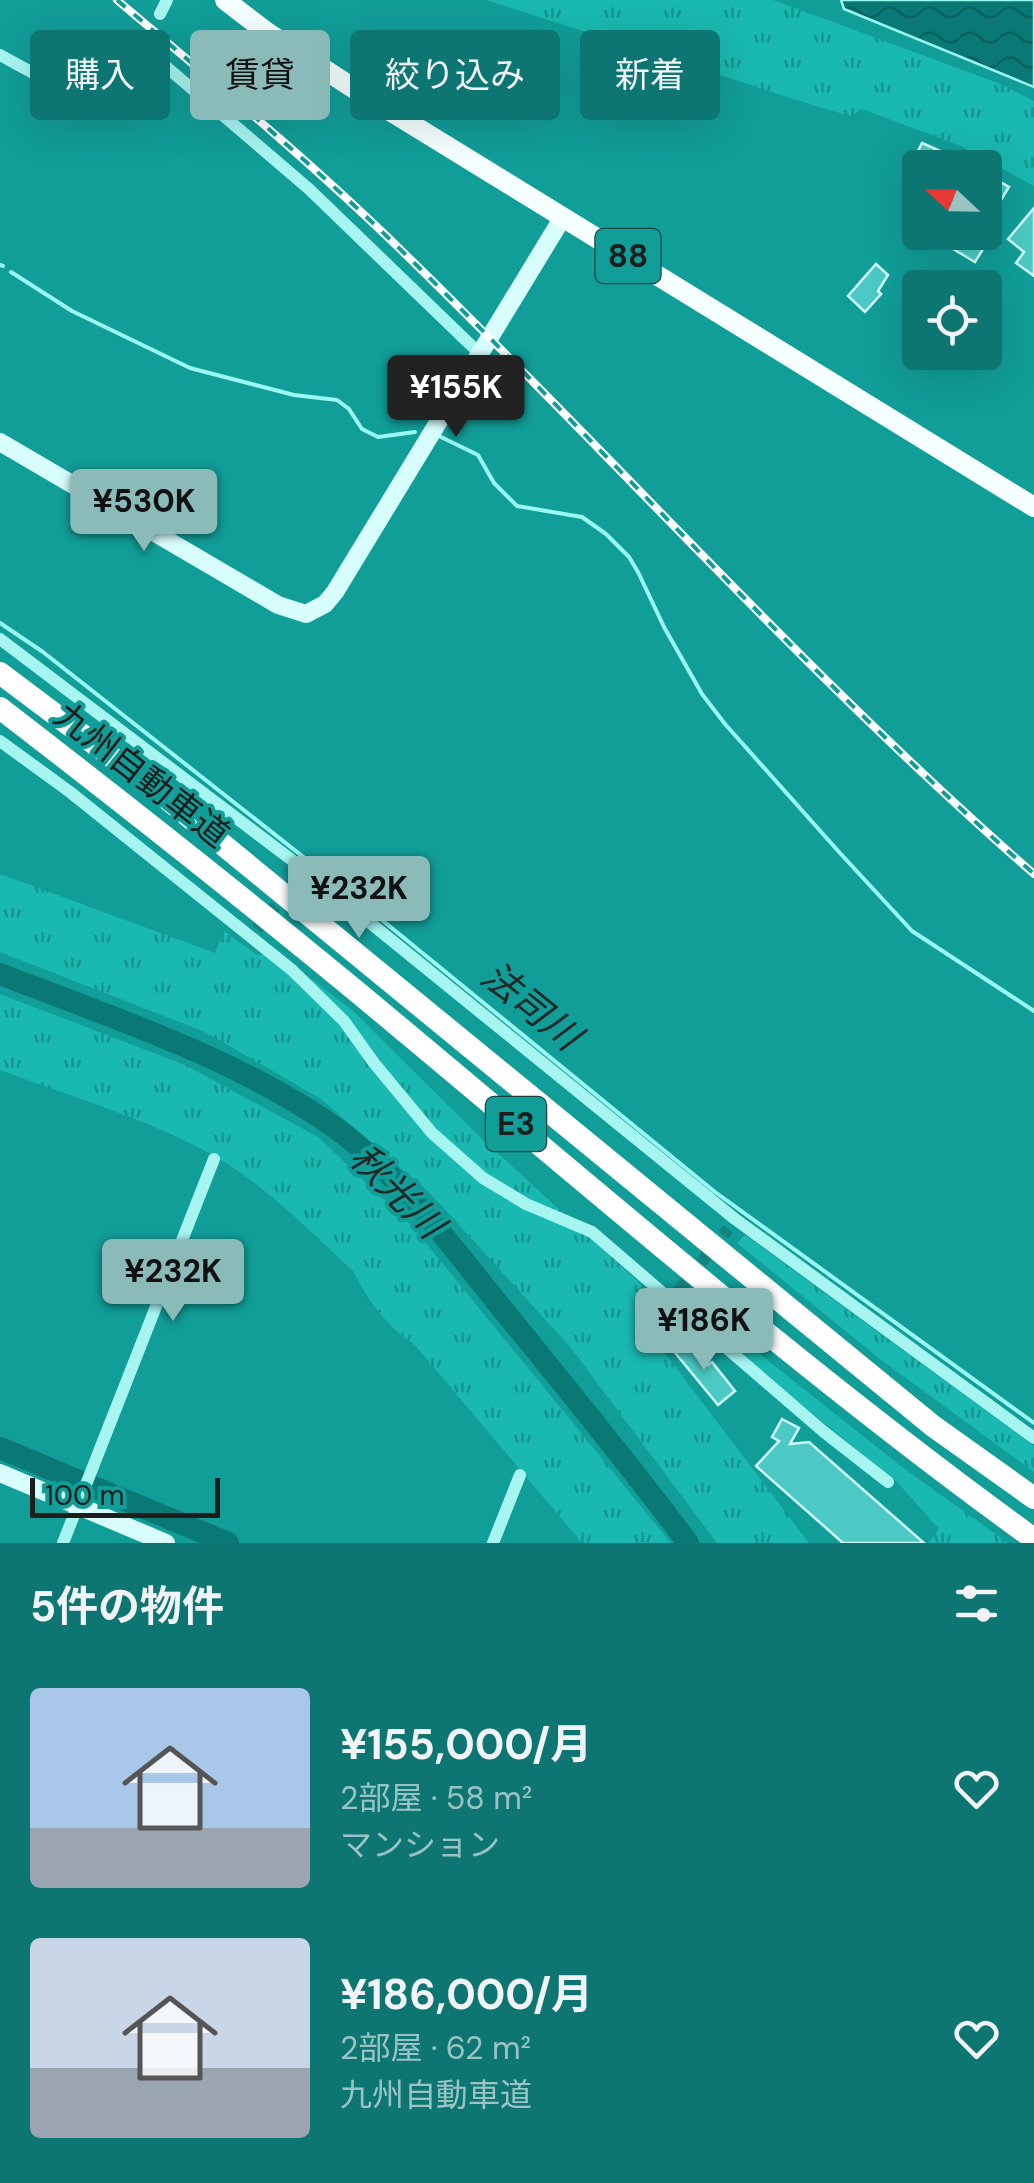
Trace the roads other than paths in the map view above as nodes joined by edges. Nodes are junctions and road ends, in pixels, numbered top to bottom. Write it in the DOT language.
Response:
graph roads {
  1 [pos="167,0"];
  2 [pos="226,0"];
  3 [pos="160,14"];
  4 [pos="0,54"];
  5 [pos="563,217"];
  6 [pos="480,354"];
  7 [pos="0,442"];
  8 [pos="1034,506"];
  9 [pos="0,639"];
  10 [pos="0,672"];
  11 [pos="0,708"];
  12 [pos="0,741"];
  13 [pos="214,1160"];
  14 [pos="1034,1438"];
  15 [pos="0,1473"];
  16 [pos="520,1475"];
  17 [pos="888,1482"];
  18 [pos="1034,1498"];
  19 [pos="78,1505"];
  20 [pos="1034,1539"];
  21 [pos="63,1543"];
  22 [pos="166,1543"];
  23 [pos="493,1543"];
  1 -- 3 [label="street"];
  2 -- 5 [label="main road, 88"];
  4 -- 6 [label="street"];
  5 -- 6 [label="street"];
  5 -- 8 [label="main road, 88"];
  6 -- 7 [label="street"];
  9 -- 14 [label="street"];
  10 -- 18 [label="highway, 九州自動車道 / E3"];
  11 -- 20 [label="highway, 九州自動車道 / E3"];
  12 -- 17 [label="street"];
  13 -- 19 [label="street"];
  15 -- 19 [label="street"];
  16 -- 23 [label="street"];
  19 -- 21 [label="street"];
  19 -- 22 [label="street"];
}
